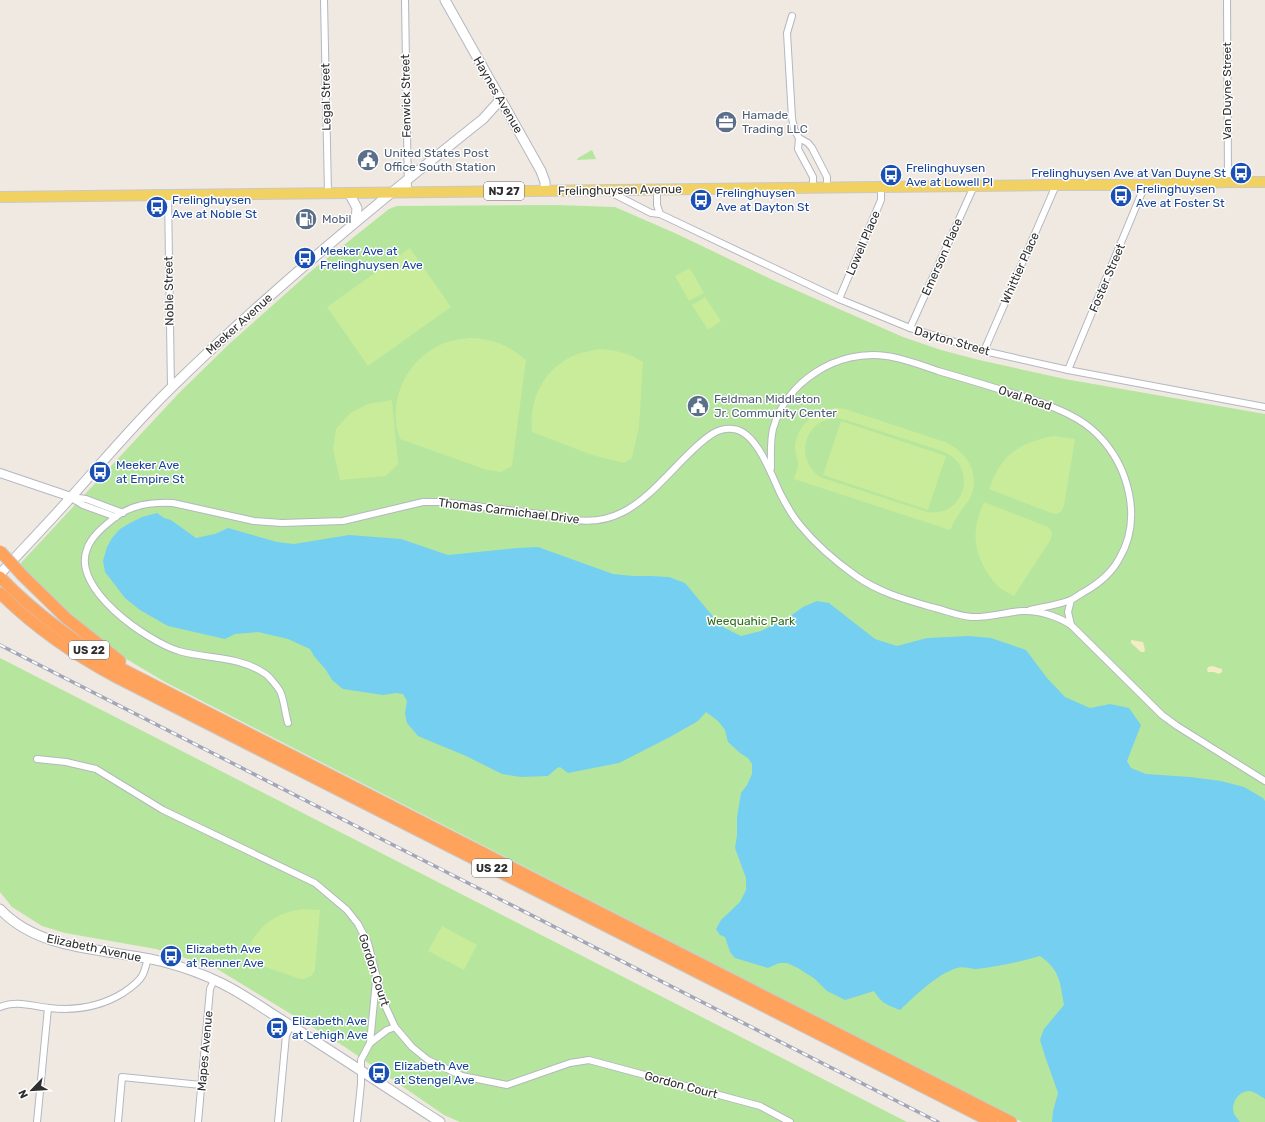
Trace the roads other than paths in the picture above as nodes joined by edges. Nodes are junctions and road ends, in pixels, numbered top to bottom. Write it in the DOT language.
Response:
graph roads {
  1 [pos="324,0"];
  2 [pos="405,0"];
  3 [pos="445,0"];
  4 [pos="1227,0"];
  5 [pos="792,16"];
  6 [pos="501,99"];
  7 [pos="798,138"];
  8 [pos="407,180"];
  9 [pos="1228,182"];
  10 [pos="1265,182"];
  11 [pos="1056,185"];
  12 [pos="1146,185"];
  13 [pos="974,186"];
  14 [pos="881,187"];
  15 [pos="813,188"];
  16 [pos="827,188"];
  17 [pos="657,189"];
  18 [pos="607,190"];
  19 [pos="545,191"];
  20 [pos="328,193"];
  21 [pos="349,193"];
  22 [pos="391,193"];
  23 [pos="408,193"];
  24 [pos="168,195"];
  25 [pos="0,197"];
  26 [pos="660,214"];
  27 [pos="356,222"];
  28 [pos="839,299"];
  29 [pos="910,328"];
  30 [pos="984,350"];
  31 [pos="1068,370"];
  32 [pos="171,388"];
  33 [pos="1265,407"];
  34 [pos="771,470"];
  35 [pos="0,473"];
  36 [pos="71,497"];
  37 [pos="123,513"];
  38 [pos="116,517"];
  39 [pos="0,551"];
  40 [pos="0,575"];
  41 [pos="1,597"];
  42 [pos="1071,600"];
  43 [pos="1022,611"];
  44 [pos="1070,625"];
  45 [pos="176,697"];
  46 [pos="288,723"];
  47 [pos="37,759"];
  48 [pos="1265,781"];
  49 [pos="0,909"];
  50 [pos="148,959"];
  51 [pos="376,978"];
  52 [pos="214,980"];
  53 [pos="0,1007"];
  54 [pos="48,1008"];
  55 [pos="291,1026"];
  56 [pos="395,1027"];
  57 [pos="370,1043"];
  58 [pos="361,1070"];
  59 [pos="201,1085"];
  60 [pos="37,1122"];
  61 [pos="118,1122"];
  62 [pos="198,1122"];
  63 [pos="278,1122"];
  64 [pos="357,1122"];
  65 [pos="440,1122"];
  66 [pos="790,1122"];
  67 [pos="992,1122"];
  68 [pos="1011,1122"];
  1 -- 20 [label="street, Legal Street"];
  2 -- 8 [label="street, Fenwick Street"];
  3 -- 6 [label="main road, Haynes Avenue"];
  4 -- 9 [label="street, Van Duyne Street"];
  5 -- 7 [label="street"];
  6 -- 8 [label="main road, Meeker Avenue"];
  6 -- 19 [label="main road, Haynes Avenue"];
  7 -- 15 [label="street"];
  7 -- 16 [label="street"];
  8 -- 22 [label="main road, Meeker Avenue"];
  8 -- 23 [label="street, Fenwick Street"];
  9 -- 10 [label="main road, Frelinghuysen Avenue / NJ 27"];
  9 -- 12 [label="main road, Frelinghuysen Avenue / NJ 27"];
  11 -- 12 [label="main road, Frelinghuysen Avenue / NJ 27"];
  11 -- 13 [label="main road, Frelinghuysen Avenue / NJ 27"];
  11 -- 30 [label="street, Whittier Place"];
  12 -- 31 [label="street, Foster Street"];
  13 -- 14 [label="main road, Frelinghuysen Avenue / NJ 27"];
  13 -- 29 [label="street, Emerson Place"];
  14 -- 16 [label="main road, Frelinghuysen Avenue / NJ 27"];
  14 -- 28 [label="street, Lowell Place"];
  15 -- 16 [label="main road, Frelinghuysen Avenue / NJ 27"];
  15 -- 17 [label="main road, Frelinghuysen Avenue / NJ 27"];
  17 -- 18 [label="main road, Frelinghuysen Avenue / NJ 27"];
  17 -- 26 [label="street"];
  18 -- 19 [label="main road, Frelinghuysen Avenue / NJ 27"];
  18 -- 26 [label="street, Dayton Street"];
  19 -- 23 [label="main road, Frelinghuysen Avenue / NJ 27"];
  20 -- 21 [label="main road, Frelinghuysen Avenue / NJ 27"];
  20 -- 24 [label="main road, Frelinghuysen Avenue / NJ 27"];
  21 -- 22 [label="main road, Frelinghuysen Avenue / NJ 27"];
  21 -- 27 [label="main road"];
  22 -- 23 [label="main road, Frelinghuysen Avenue / NJ 27"];
  22 -- 27 [label="main road, Meeker Avenue"];
  24 -- 25 [label="main road, Frelinghuysen Avenue / NJ 27"];
  24 -- 32 [label="street, Noble Street"];
  26 -- 28 [label="street, Dayton Street"];
  27 -- 32 [label="main road, Meeker Avenue"];
  28 -- 29 [label="street, Dayton Street"];
  29 -- 30 [label="street, Dayton Street"];
  30 -- 31 [label="street, Dayton Street"];
  31 -- 33 [label="street, Dayton Street"];
  32 -- 36 [label="main road, Meeker Avenue"];
  34 -- 37 [label="street, Thomas Carmichael Drive"];
  34 -- 42 [label="street, Oval Road"];
  34 -- 43 [label="street, Thomas Carmichael Drive"];
  35 -- 36 [label="street"];
  36 -- 37 [label="street"];
  36 -- 38 [label="street"];
  36 -- 40 [label="main road, Meeker Avenue"];
  37 -- 38 [label="street, Thomas Carmichael Drive"];
  38 -- 46 [label="street, Thomas Carmichael Drive"];
  39 -- 45 [label="highway, bridge"];
  40 -- 45 [label="highway, US 22"];
  41 -- 67 [label="highway, US 22"];
  42 -- 43 [label="street, Oval Road"];
  42 -- 44 [label="street"];
  43 -- 44 [label="street, Thomas Carmichael Drive"];
  44 -- 48 [label="street, Thomas Carmichael Drive"];
  45 -- 68 [label="highway, US 22"];
  47 -- 51 [label="street, Gordon Court"];
  49 -- 50 [label="main road, Elizabeth Avenue"];
  50 -- 52 [label="main road, Elizabeth Avenue"];
  50 -- 54 [label="street"];
  51 -- 56 [label="street, Gordon Court"];
  51 -- 57 [label="street"];
  52 -- 55 [label="main road, Elizabeth Avenue"];
  52 -- 59 [label="street, Mapes Avenue"];
  53 -- 54 [label="street"];
  54 -- 60 [label="street"];
  55 -- 58 [label="main road, Elizabeth Avenue"];
  55 -- 63 [label="street"];
  56 -- 57 [label="street"];
  56 -- 66 [label="street, Gordon Court"];
  57 -- 58 [label="street"];
  58 -- 64 [label="street"];
  58 -- 65 [label="main road, Elizabeth Avenue"];
  59 -- 61 [label="street"];
  59 -- 62 [label="street, Mapes Avenue"];
}
